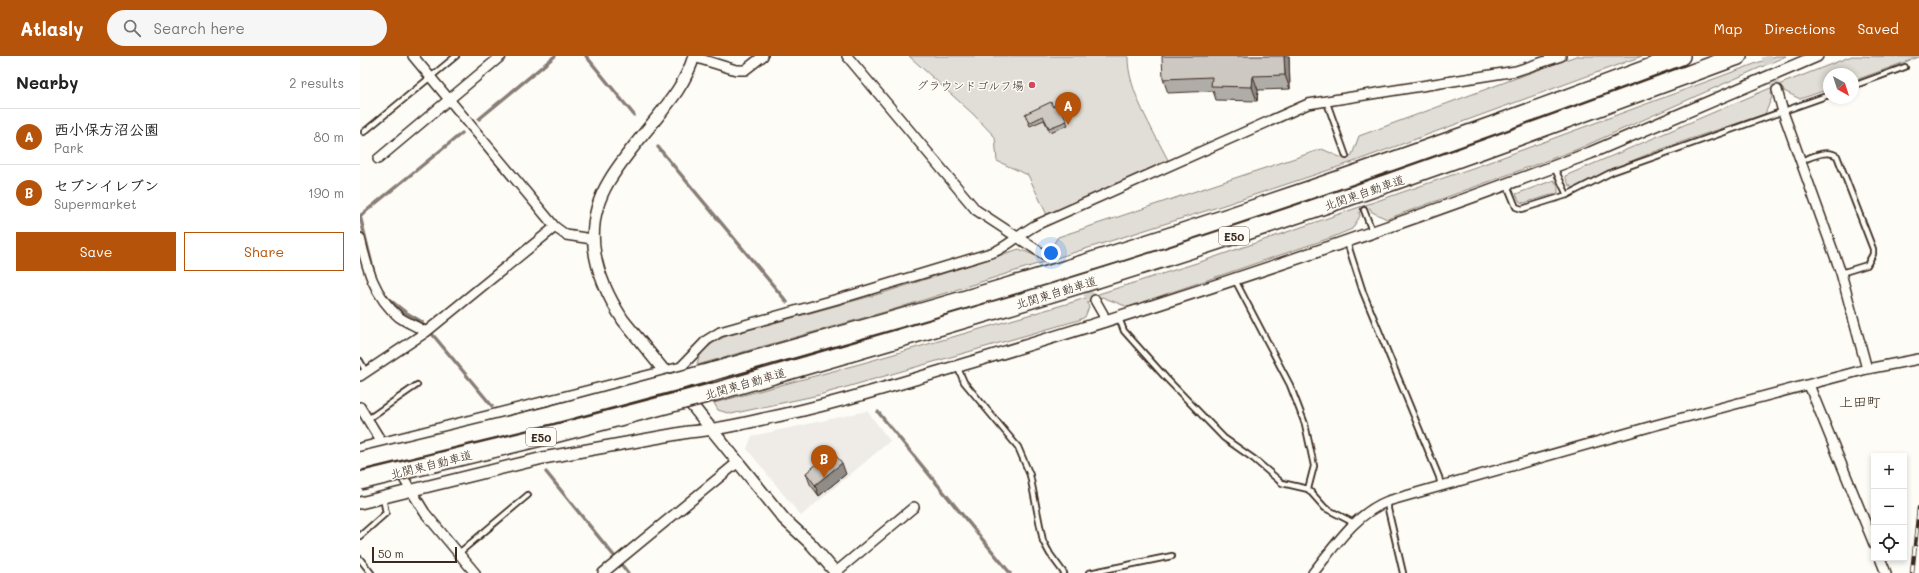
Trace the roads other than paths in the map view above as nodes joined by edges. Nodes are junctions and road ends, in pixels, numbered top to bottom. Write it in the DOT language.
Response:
graph roads {
  1 [pos="413,56"];
  2 [pos="456,56"];
  3 [pos="501,56"];
  4 [pos="763,56"];
  5 [pos="847,56"];
  6 [pos="1561,56"];
  7 [pos="1681,56"];
  8 [pos="1738,56"];
  9 [pos="1817,56"];
  10 [pos="694,57"];
  11 [pos="1905,67"];
  12 [pos="431,77"];
  13 [pos="1859,84"];
  14 [pos="1777,90"];
  15 [pos="1823,97"];
  16 [pos="450,100"];
  17 [pos="1326,100"];
  18 [pos="1783,112"];
  19 [pos="364,132"];
  20 [pos="1346,156"];
  21 [pos="378,159"];
  22 [pos="1801,161"];
  23 [pos="1554,167"];
  24 [pos="1506,184"];
  25 [pos="1567,195"];
  26 [pos="1364,210"];
  27 [pos="555,227"];
  28 [pos="1373,233"];
  29 [pos="360,238"];
  30 [pos="1017,238"];
  31 [pos="592,239"];
  32 [pos="1347,242"];
  33 [pos="1046,256"];
  34 [pos="363,263"];
  35 [pos="1841,273"];
  36 [pos="1235,280"];
  37 [pos="1095,300"];
  38 [pos="1119,318"];
  39 [pos="1105,322"];
  40 [pos="426,332"];
  41 [pos="1919,359"];
  42 [pos="360,361"];
  43 [pos="957,366"];
  44 [pos="1867,370"];
  45 [pos="665,371"];
  46 [pos="363,374"];
  47 [pos="418,385"];
  48 [pos="1810,385"];
  49 [pos="360,407"];
  50 [pos="368,419"];
  51 [pos="712,430"];
  52 [pos="382,443"];
  53 [pos="360,448"];
  54 [pos="360,461"];
  55 [pos="738,462"];
  56 [pos="360,481"];
  57 [pos="1441,486"];
  58 [pos="1308,489"];
  59 [pos="412,491"];
  60 [pos="528,495"];
  61 [pos="383,498"];
  62 [pos="1388,501"];
  63 [pos="360,503"];
  64 [pos="914,507"];
  65 [pos="1354,523"];
  66 [pos="360,536"];
  67 [pos="1871,537"];
  68 [pos="459,554"];
  69 [pos="1172,556"];
  70 [pos="360,559"];
  71 [pos="1881,561"];
  72 [pos="836,572"];
  73 [pos="371,573"];
  74 [pos="475,573"];
  75 [pos="603,573"];
  76 [pos="1064,573"];
  77 [pos="1088,573"];
  78 [pos="1313,573"];
  79 [pos="1403,573"];
  80 [pos="1886,573"];
  1 -- 12 [label="street"];
  2 -- 12 [label="lane"];
  3 -- 16 [label="street"];
  4 -- 10 [label="street"];
  5 -- 30 [label="street"];
  6 -- 17 [label="street"];
  7 -- 54 [label="highway, 北関東自動車道 / E50, bridge"];
  8 -- 56 [label="highway, 北関東自動車道 / E50, bridge"];
  9 -- 23 [label="street"];
  10 -- 31 [label="street"];
  11 -- 13 [label="lane"];
  12 -- 16 [label="street"];
  12 -- 19 [label="lane"];
  14 -- 18 [label="street"];
  15 -- 18 [label="lane"];
  16 -- 21 [label="street"];
  16 -- 27 [label="street"];
  17 -- 20 [label="lane"];
  17 -- 30 [label="street"];
  18 -- 22 [label="street"];
  18 -- 25 [label="lane"];
  22 -- 35 [label="street"];
  22 -- 35 [label="lane"];
  23 -- 24 [label="street"];
  23 -- 25 [label="lane"];
  24 -- 25 [label="lane"];
  24 -- 28 [label="street"];
  26 -- 28 [label="lane"];
  27 -- 31 [label="street"];
  27 -- 40 [label="street"];
  28 -- 32 [label="street"];
  29 -- 34 [label="street"];
  30 -- 33 [label="street"];
  30 -- 45 [label="street"];
  31 -- 45 [label="street"];
  32 -- 36 [label="street"];
  32 -- 57 [label="lane"];
  34 -- 40 [label="street"];
  35 -- 44 [label="street"];
  36 -- 38 [label="street"];
  36 -- 58 [label="lane"];
  37 -- 39 [label="street"];
  38 -- 39 [label="street"];
  38 -- 58 [label="lane"];
  39 -- 43 [label="street"];
  40 -- 46 [label="street"];
  41 -- 44 [label="street"];
  42 -- 46 [label="lane"];
  43 -- 51 [label="street"];
  43 -- 76 [label="lane"];
  44 -- 48 [label="street"];
  45 -- 51 [label="street"];
  45 -- 52 [label="street"];
  47 -- 50 [label="lane"];
  48 -- 57 [label="street"];
  48 -- 67 [label="street"];
  49 -- 50 [label="street"];
  50 -- 52 [label="street"];
  51 -- 55 [label="street"];
  51 -- 59 [label="street"];
  52 -- 53 [label="street"];
  52 -- 59 [label="street"];
  55 -- 72 [label="street"];
  55 -- 75 [label="street"];
  57 -- 62 [label="street"];
  58 -- 65 [label="lane"];
  59 -- 61 [label="street"];
  59 -- 68 [label="street"];
  60 -- 68 [label="lane"];
  61 -- 63 [label="street"];
  61 -- 66 [label="lane"];
  62 -- 65 [label="street"];
  62 -- 79 [label="lane"];
  64 -- 72 [label="street"];
  65 -- 78 [label="street"];
  68 -- 74 [label="street"];
  69 -- 77 [label="lane"];
  70 -- 73 [label="lane"];
  71 -- 80 [label="street"];
}
